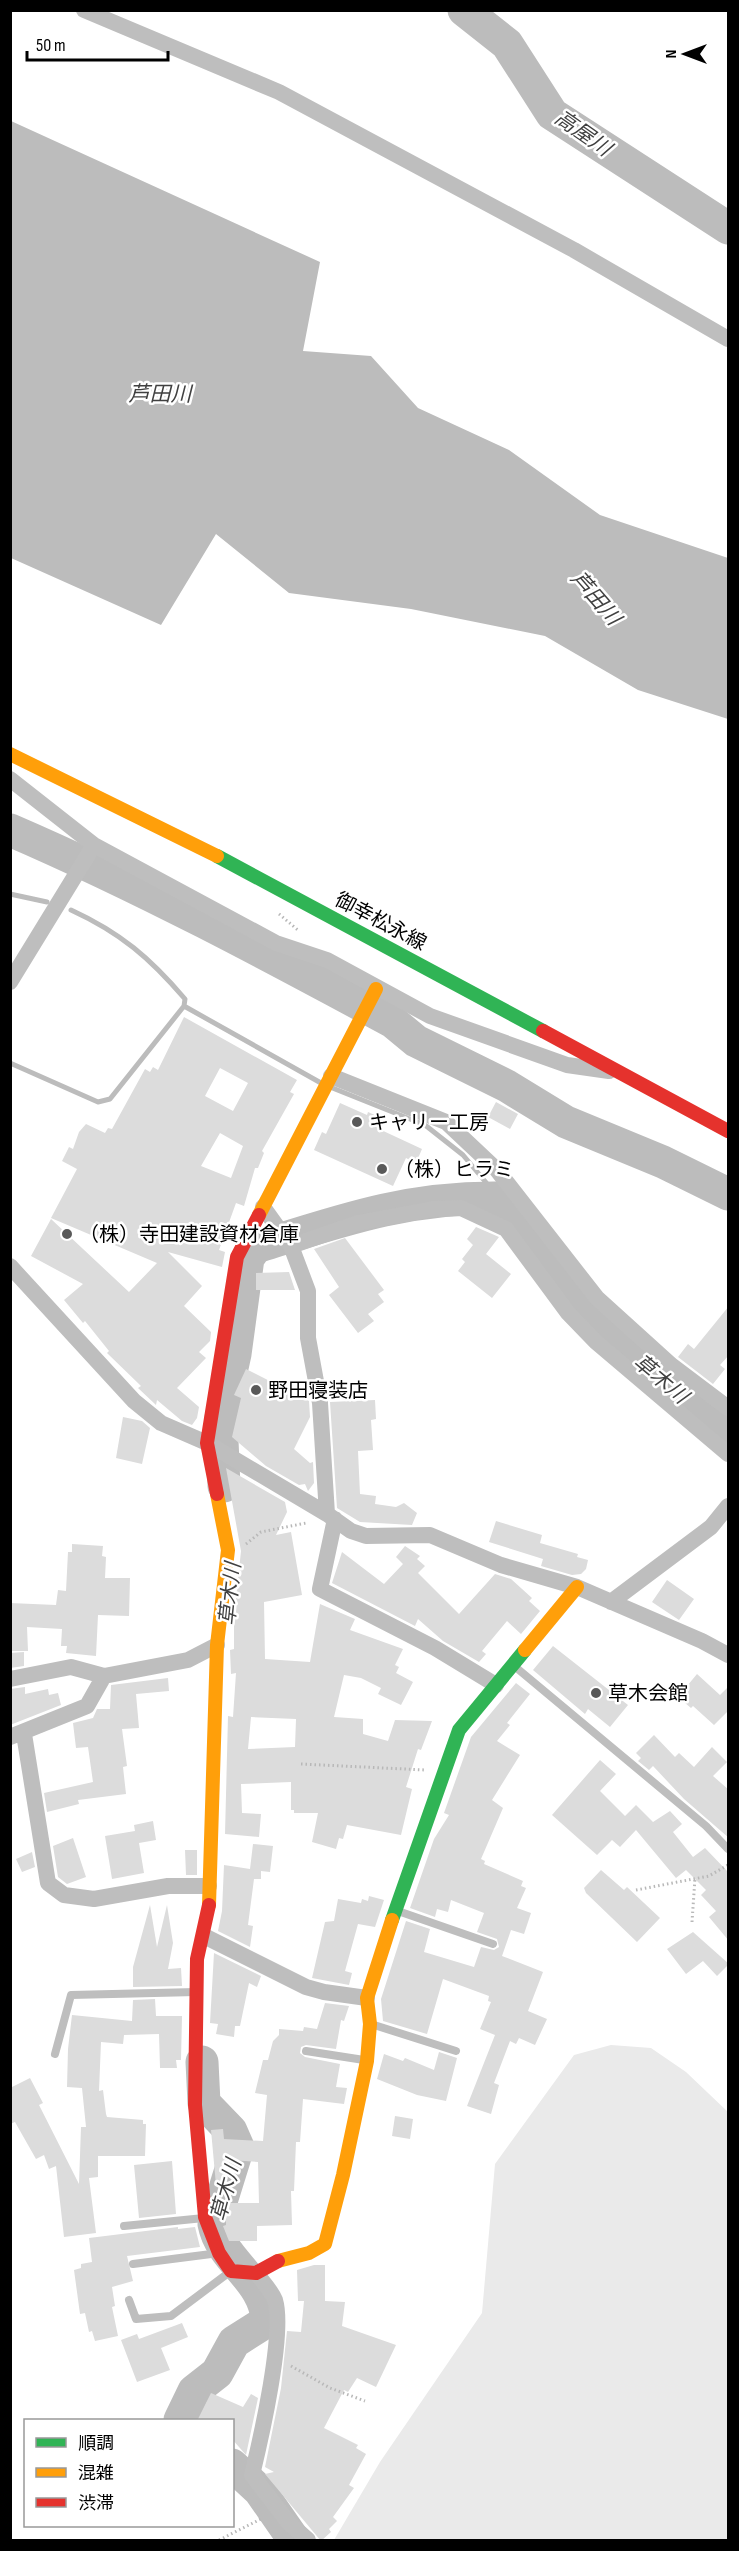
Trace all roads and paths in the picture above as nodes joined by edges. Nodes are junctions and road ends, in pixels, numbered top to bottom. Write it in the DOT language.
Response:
graph roads {
  1 [pos="84,10"];
  2 [pos="729,339"];
  3 [pos="10,754"];
  4 [pos="10,779"];
  5 [pos="91,850"];
  6 [pos="10,982"];
  7 [pos="373,995"];
  8 [pos="625,1073"];
  9 [pos="327,1083"];
  10 [pos="729,1131"];
  11 [pos="263,1207"];
  12 [pos="287,1239"];
  13 [pos="10,1266"];
  14 [pos="729,1408"];
  15 [pos="217,1449"];
  16 [pos="729,1454"];
  17 [pos="729,1506"];
  18 [pos="331,1517"];
  19 [pos="240,1549"];
  20 [pos="577,1587"];
  21 [pos="611,1602"];
  22 [pos="217,1645"];
  23 [pos="729,1655"];
  24 [pos="513,1665"];
  25 [pos="104,1676"];
  26 [pos="10,1679"];
  27 [pos="496,1685"];
  28 [pos="17,1735"];
  29 [pos="301,1764"];
  30 [pos="444,1772"];
  31 [pos="729,1849"];
  32 [pos="729,1865"];
  33 [pos="695,1878"];
  34 [pos="209,1886"];
  35 [pos="636,1890"];
  36 [pos="395,1910"];
  37 [pos="692,1922"];
  38 [pos="207,1937"];
  39 [pos="493,1944"];
  40 [pos="196,1992"];
  41 [pos="367,1998"];
  42 [pos="370,2024"];
  43 [pos="306,2051"];
  44 [pos="456,2051"];
  45 [pos="55,2054"];
  46 [pos="367,2061"];
  47 [pos="205,2217"];
  48 [pos="124,2226"];
  49 [pos="219,2253"];
  50 [pos="133,2264"];
  51 [pos="244,2272"];
  52 [pos="129,2300"];
  53 [pos="274,2357"];
  54 [pos="365,2400"];
  55 [pos="269,2514"];
  56 [pos="219,2541"];
  57 [pos="308,2541"];
  1 -- 2 [label="street"];
  3 -- 8 [label="street, 御幸松永線"];
  4 -- 5 [label="street"];
  5 -- 6 [label="street"];
  5 -- 7 [label="street"];
  7 -- 8 [label="street"];
  7 -- 9 [label="street"];
  8 -- 10 [label="street, 御幸松永線"];
  9 -- 11 [label="street"];
  9 -- 14 [label="street"];
  11 -- 12 [label="street"];
  11 -- 15 [label="street"];
  12 -- 16 [label="street"];
  12 -- 18 [label="street"];
  13 -- 15 [label="street"];
  15 -- 18 [label="street"];
  15 -- 22 [label="street"];
  17 -- 21 [label="street"];
  18 -- 19 [label="path"];
  18 -- 20 [label="street"];
  18 -- 27 [label="street"];
  20 -- 21 [label="street"];
  20 -- 24 [label="street"];
  21 -- 23 [label="street"];
  22 -- 25 [label="street"];
  22 -- 34 [label="street"];
  24 -- 27 [label="street"];
  24 -- 31 [label="lane"];
  25 -- 26 [label="street"];
  25 -- 28 [label="street"];
  27 -- 30 [label="street"];
  28 -- 34 [label="street"];
  29 -- 30 [label="path"];
  30 -- 36 [label="street"];
  32 -- 33 [label="path"];
  33 -- 35 [label="path"];
  33 -- 37 [label="path"];
  34 -- 38 [label="street"];
  36 -- 39 [label="lane"];
  36 -- 41 [label="street"];
  38 -- 40 [label="street"];
  38 -- 41 [label="street"];
  40 -- 45 [label="lane"];
  40 -- 47 [label="street"];
  41 -- 42 [label="street"];
  42 -- 44 [label="lane"];
  42 -- 46 [label="street"];
  43 -- 46 [label="lane"];
  46 -- 51 [label="street"];
  47 -- 48 [label="lane"];
  47 -- 49 [label="street"];
  49 -- 50 [label="lane"];
  49 -- 51 [label="street"];
  51 -- 52 [label="lane"];
  51 -- 53 [label="street"];
  53 -- 54 [label="path"];
  53 -- 57 [label="street"];
  55 -- 56 [label="path"];
}
